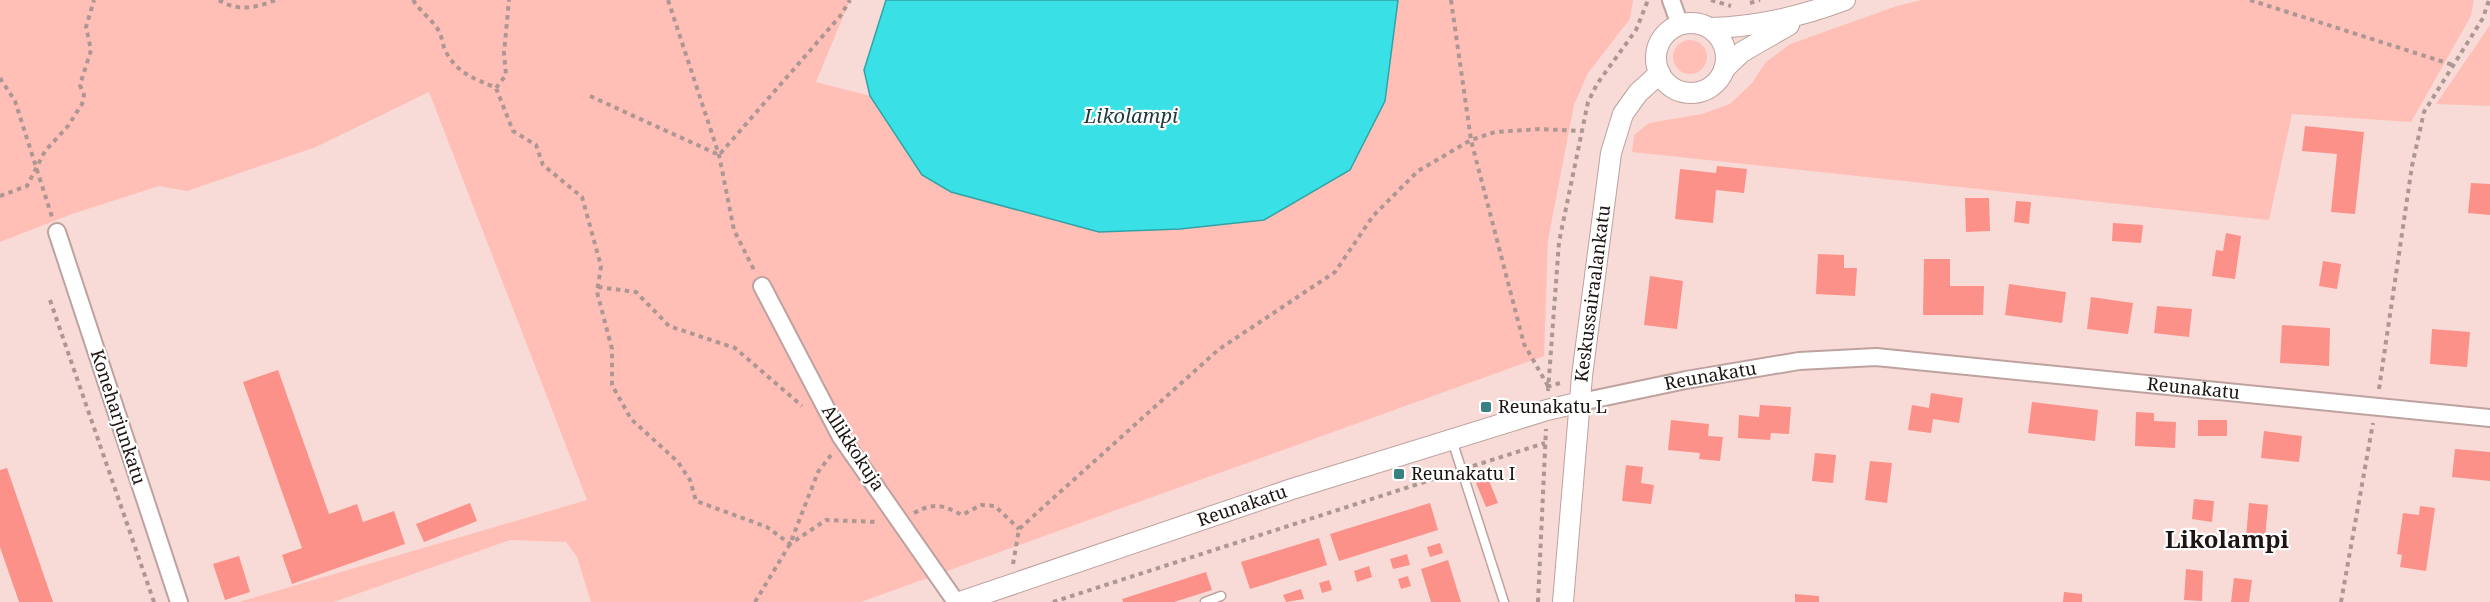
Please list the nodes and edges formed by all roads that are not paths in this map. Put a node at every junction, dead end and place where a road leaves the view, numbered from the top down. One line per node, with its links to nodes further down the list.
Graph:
1 (1671, 0): 4 (street)
2 (1845, 0): 3 (street)
3 (1816, 11): 5 (street); 6 (street)
4 (1680, 25): 5 (street); 7 (street)
5 (1710, 28): 6 (street)
6 (1724, 69): 7 (street)
7 (1660, 73): 10 (street, Keskussairaalankatu)
8 (57, 232): 15 (street, Koneharjunkatu)
9 (762, 286): 14 (street, Allikkokuja)
10 (1581, 402): 11 (street, Reunakatu); 12 (street, Reunakatu); 18 (street, Keskussairaalankatu)
11 (2490, 418)
12 (1452, 440): 14 (street, Reunakatu); 17 (lane)
13 (1221, 596): 16 (lane)
14 (969, 600)
15 (179, 602)
16 (1204, 602)
17 (1504, 602)
18 (1563, 602)

